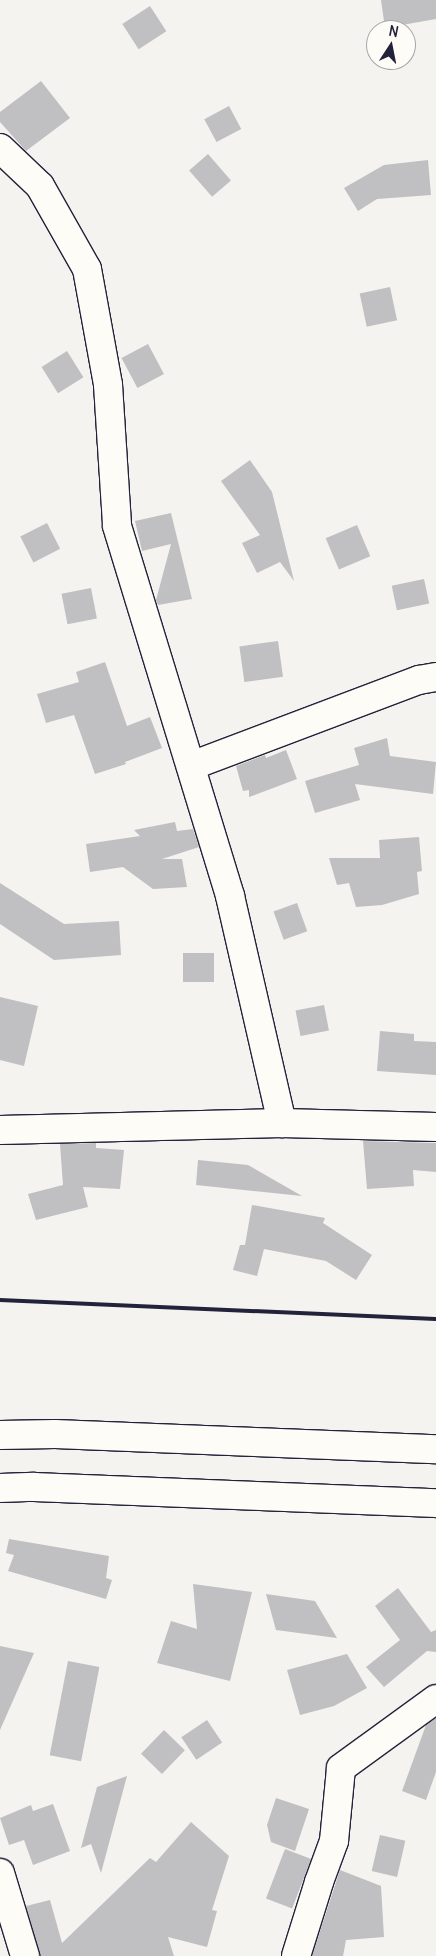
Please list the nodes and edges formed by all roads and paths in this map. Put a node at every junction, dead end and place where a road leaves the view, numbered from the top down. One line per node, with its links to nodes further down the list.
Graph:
1 (0, 148): 3 (main road)
2 (436, 677): 3 (main road)
3 (191, 766): 4 (main road)
4 (282, 1123): 5 (main road); 6 (main road)
5 (436, 1127)
6 (0, 1130)
7 (0, 1435): 8 (main road)
8 (436, 1449)
9 (0, 1488): 10 (main road)
10 (436, 1504)
11 (436, 1699): 14 (main road)
12 (0, 1873): 13 (main road)
13 (25, 1956)
14 (296, 1956)

